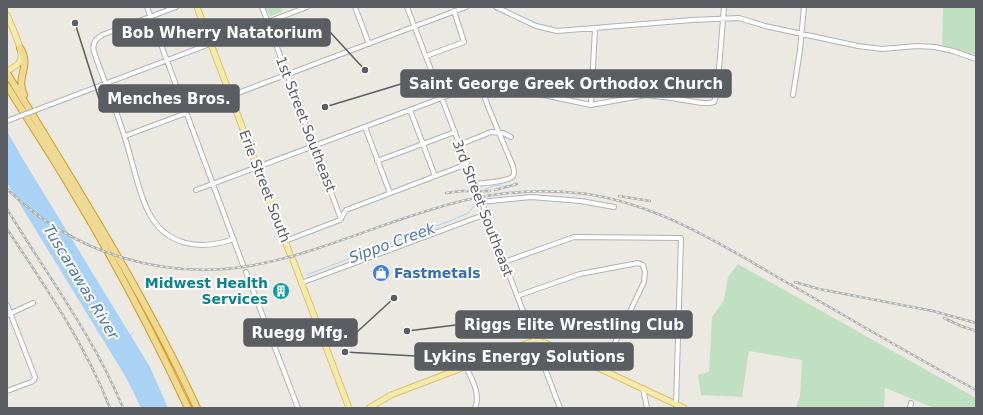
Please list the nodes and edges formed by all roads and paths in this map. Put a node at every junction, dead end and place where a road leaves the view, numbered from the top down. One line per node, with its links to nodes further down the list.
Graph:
1 (147, 7): 14 (street)
2 (176, 7): 14 (street)
3 (197, 7): 20 (main road, Erie Street South)
4 (262, 7): 16 (street, 1st Street Southeast)
5 (307, 7): 16 (street)
6 (355, 7): 21 (street)
7 (407, 7): 17 (street, 3rd Street Southeast)
8 (466, 7): 12 (street)
9 (496, 7): 18 (street)
10 (724, 7): 15 (street)
11 (804, 7): 19 (street)
12 (454, 11): 17 (street); 23 (street)
13 (7, 15): 22 (main road)
14 (151, 16): 25 (street); 28 (street)
15 (723, 18): 18 (street); 19 (street); 34 (street)
16 (268, 22): 20 (street); 27 (street, 1st Street Southeast)
17 (414, 26): 21 (street); 23 (street, 3rd Street Southeast)
18 (595, 28): 34 (street)
19 (801, 34): 24 (street); 31 (street)
20 (211, 44): 25 (street); 32 (main road, Erie Street South)
21 (369, 44): 27 (street)
22 (20, 48): 26 (main road); 38 (highway)
23 (426, 56): 33 (street, 3rd Street Southeast)
24 (976, 59)
25 (167, 60): 28 (street); 36 (street)
26 (7, 72): 38 (highway)
27 (287, 74): 32 (street); 46 (street, 1st Street Southeast)
28 (105, 84): 37 (street, bridge); 42 (street)
29 (480, 84): 33 (street); 34 (street); 41 (street)
30 (7, 86): 78 (highway)
31 (793, 95)
32 (230, 96): 49 (main road, Erie Street South)
33 (442, 98): 35 (street); 40 (street, 3rd Street Southeast)
34 (591, 105)
35 (410, 110): 39 (street); 44 (street)
36 (186, 113): 42 (street); 51 (street)
37 (7, 121)
38 (37, 122): 79 (highway)
39 (365, 127): 46 (street); 47 (street)
40 (454, 132): 44 (street); 45 (street, 3rd Street Southeast)
41 (498, 132): 43 (street); 45 (street); 52 (street)
42 (125, 136): 59 (street)
43 (512, 137)
44 (423, 144): 47 (street); 50 (street)
45 (459, 145): 48 (street, 3rd Street Southeast)
46 (314, 146): 49 (street); 58 (street, 1st Street Southeast)
47 (377, 161): 54 (street)
48 (466, 164): 50 (street); 52 (street, 3rd Street Southeast)
49 (258, 168): 51 (street); 60 (main road, Erie Street South)
50 (435, 176): 54 (street)
51 (213, 184): 53 (street); 59 (street)
52 (474, 184): 55 (street, 3rd Street Southeast)
53 (196, 190)
54 (390, 193): 58 (street)
55 (481, 202): 56 (street); 57 (street, 3rd Street Southeast)
56 (614, 207)
57 (486, 214): 63 (street, 3rd Street Southeast); 66 (street)
58 (341, 219): 60 (street)
59 (234, 239): 64 (street)
60 (285, 241): 61 (main road, Erie Street South)
61 (290, 254)
62 (293, 260): 66 (main road, Erie Street South)
63 (504, 262): 67 (street, 3rd Street Southeast); 76 (street)
64 (243, 265)
65 (246, 272): 80 (street)
66 (301, 283): 81 (main road, Erie Street South)
67 (517, 296): 71 (street, 3rd Street Southeast); 73 (street)
68 (33, 303): 70 (street)
69 (7, 305): 70 (street)
70 (9, 314): 75 (street)
71 (534, 341): 72 (main road); 73 (main road); 83 (street, 3rd Street Southeast)
72 (466, 367): 77 (street); 82 (main road)
73 (602, 370): 74 (main road)
74 (643, 388): 76 (main road); 84 (street)
75 (7, 391)
76 (676, 404): 85 (main road)
77 (475, 407)
78 (188, 408)
79 (197, 408)
80 (298, 408)
81 (349, 408)
82 (369, 408)
83 (560, 408)
84 (647, 408)
85 (684, 408)

